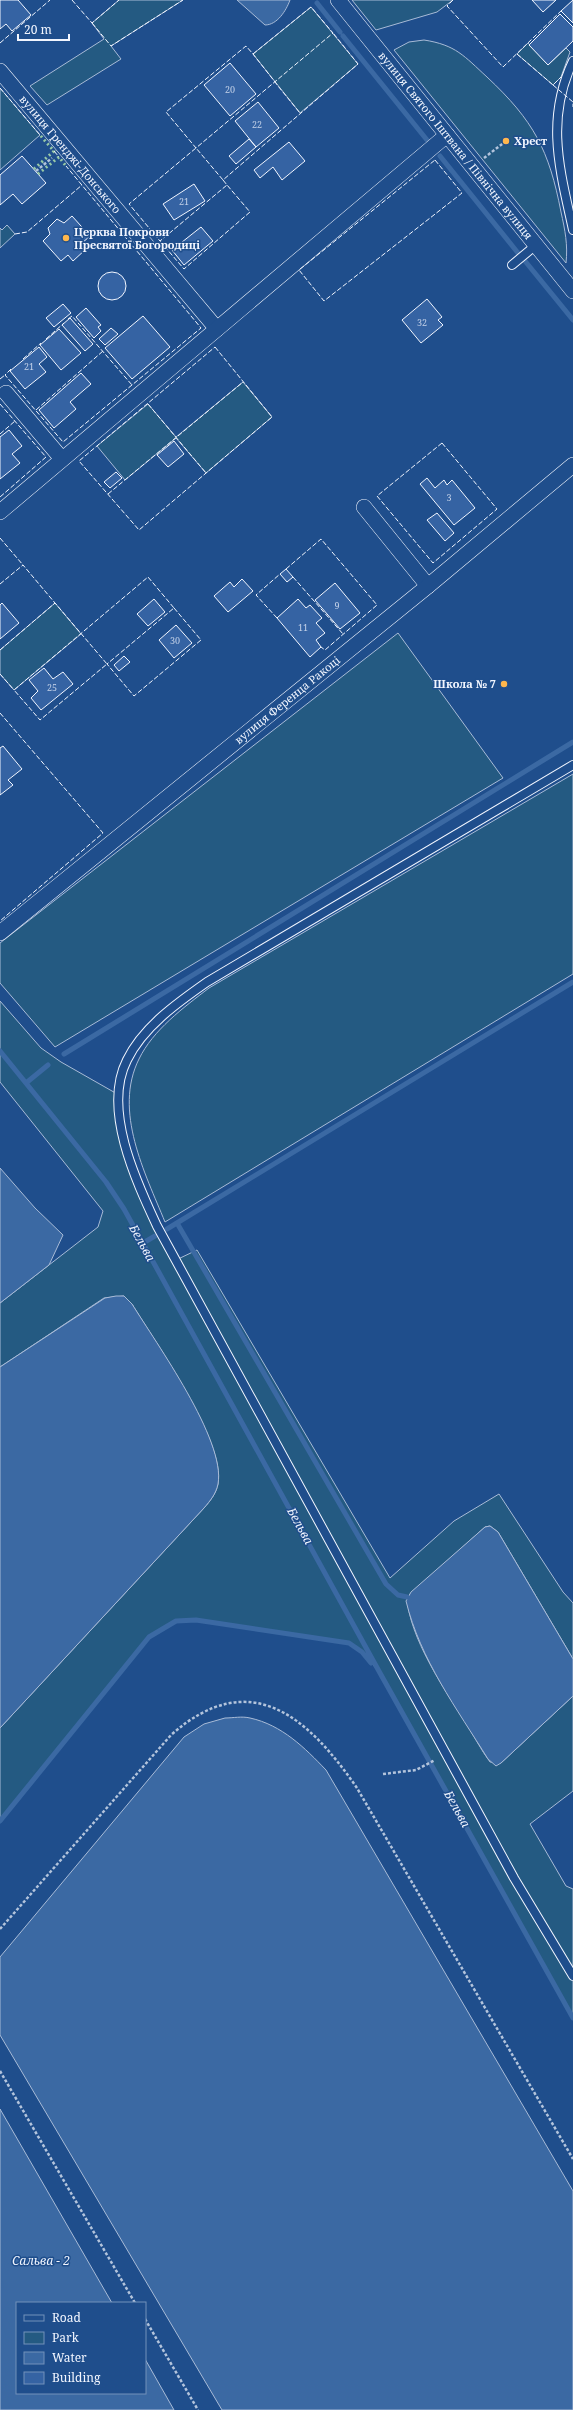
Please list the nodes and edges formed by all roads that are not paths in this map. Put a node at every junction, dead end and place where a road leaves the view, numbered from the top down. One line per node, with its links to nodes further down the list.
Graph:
1 (338, 0): 4 (street, вулиця Святого Іштвана / Північна вулиця)
2 (573, 61): 5 (lane)
3 (0, 71): 9 (street, вулиця Гренджі-Донського)
4 (447, 135): 6 (street, вулиця Святого Іштвана / Північна вулиця); 9 (street)
5 (573, 230)
6 (536, 245): 7 (lane); 8 (street, вулиця Святого Іштвана / Північна вулиця)
7 (512, 265)
8 (573, 291)
9 (217, 329): 11 (street)
10 (6, 393): 11 (street)
11 (62, 459): 14 (street)
12 (573, 465): 15 (street, вулиця Ференца Ракоці)
13 (364, 507): 15 (street)
14 (0, 512)
15 (428, 586): 17 (street, вулиця Ференца Ракоці)
16 (573, 765): 18 (lane)
17 (0, 933)
18 (573, 1976)

